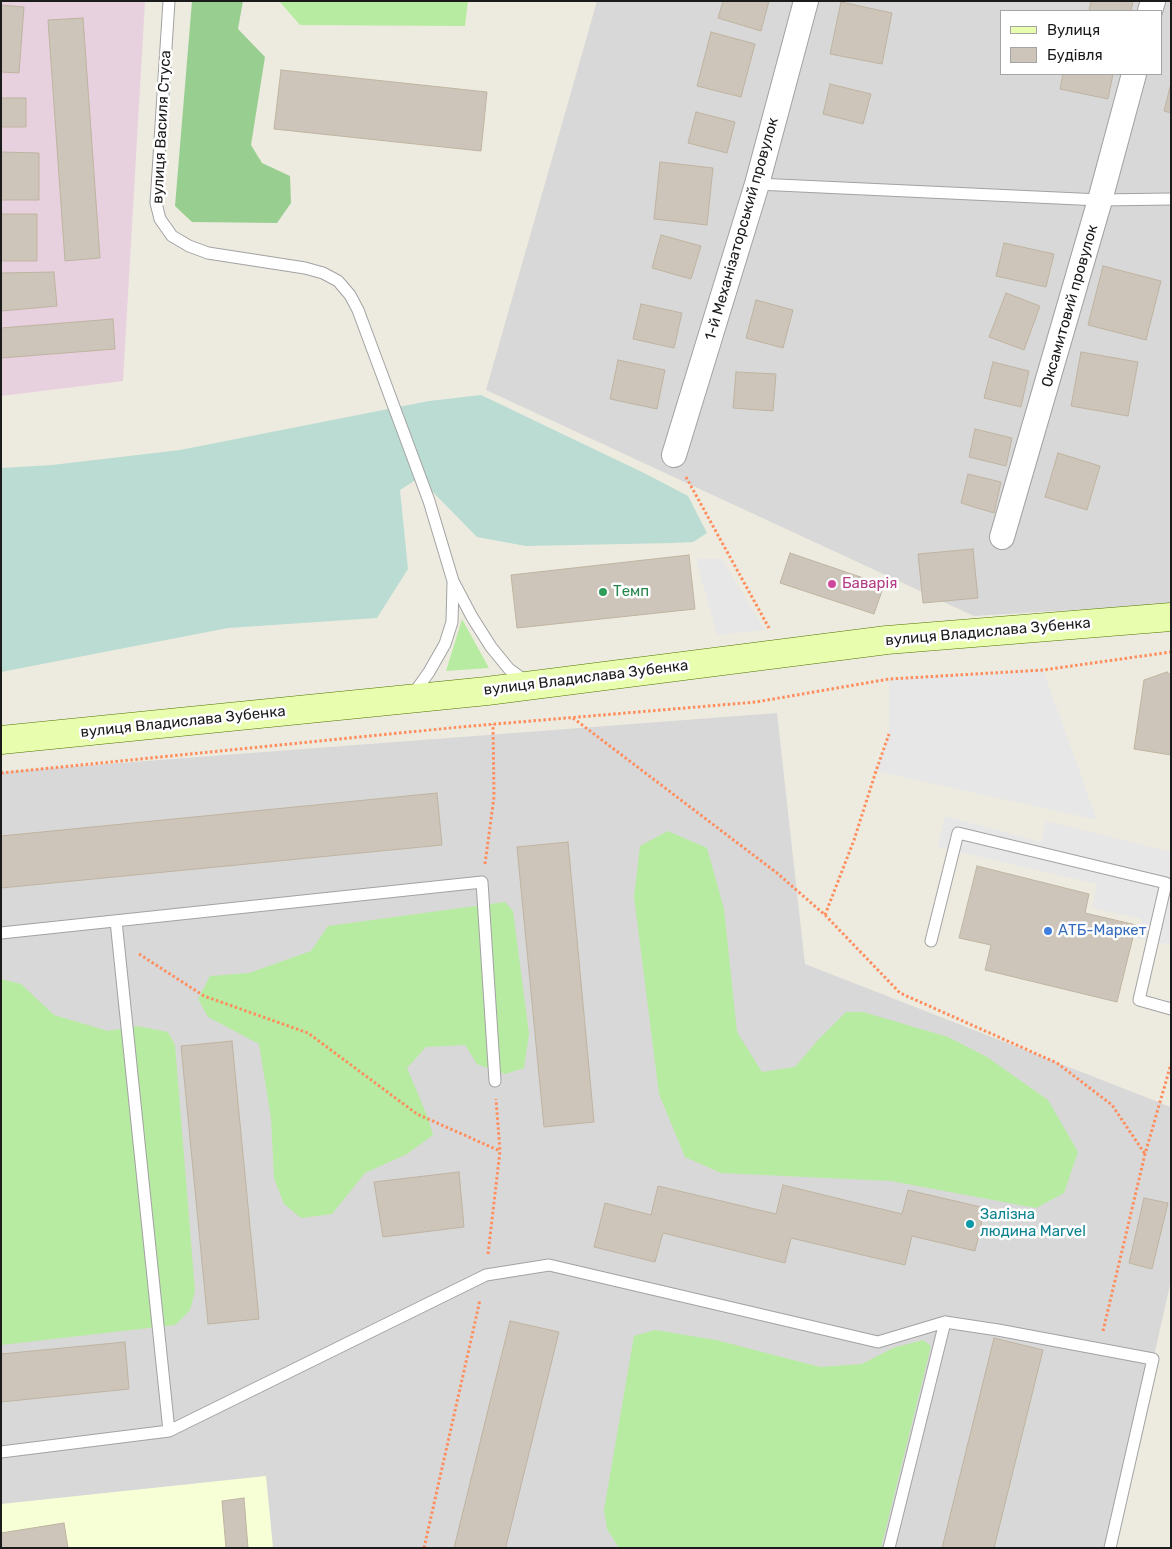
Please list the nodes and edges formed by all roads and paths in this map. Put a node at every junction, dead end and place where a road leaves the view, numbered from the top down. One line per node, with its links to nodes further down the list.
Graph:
1 (169, 1): 9 (lane, вулиця Василя Стуса)
2 (806, 1): 4 (street, 1-й Механізаторський провулок)
3 (1134, 75): 6 (street, Оксамитовий провулок)
4 (757, 184): 6 (lane); 7 (street, 1-й Механізаторський провулок)
5 (1171, 199): 6 (lane)
6 (1100, 200): 8 (street, Оксамитовий провулок)
7 (674, 455): 12 (path)
8 (1002, 537)
9 (453, 581): 13 (lane); 15 (lane)
10 (1165, 621): 12 (street, вулиця Владислава Зубенка)
11 (1171, 652): 16 (path)
12 (783, 654): 13 (street, вулиця Владислава Зубенка)
13 (531, 686): 14 (street, вулиця Владислава Зубенка)
14 (487, 692): 15 (street, вулиця Владислава Зубенка); 17 (path)
15 (410, 700): 19 (street, вулиця Владислава Зубенка)
16 (572, 718): 17 (path); 22 (path)
17 (493, 725): 20 (path); 21 (path)
18 (889, 734): 22 (path)
19 (1, 740)
20 (1, 772)
21 (482, 882): 23 (lane); 29 (lane)
22 (825, 915): 31 (path)
23 (116, 921): 24 (lane); 26 (lane)
24 (1, 933)
25 (931, 941): 27 (lane)
26 (118, 942): 30 (path); 35 (lane)
27 (1171, 1009)
28 (1171, 1064): 31 (path)
29 (495, 1082): 30 (path)
30 (500, 1151): 32 (path)
31 (1145, 1154): 34 (path)
32 (486, 1275): 33 (lane); 35 (lane); 37 (path)
33 (945, 1322): 34 (lane); 38 (lane)
34 (1099, 1348): 39 (lane)
35 (169, 1431): 36 (lane)
36 (1, 1452)
37 (424, 1548)
38 (889, 1548)
39 (1110, 1548)

